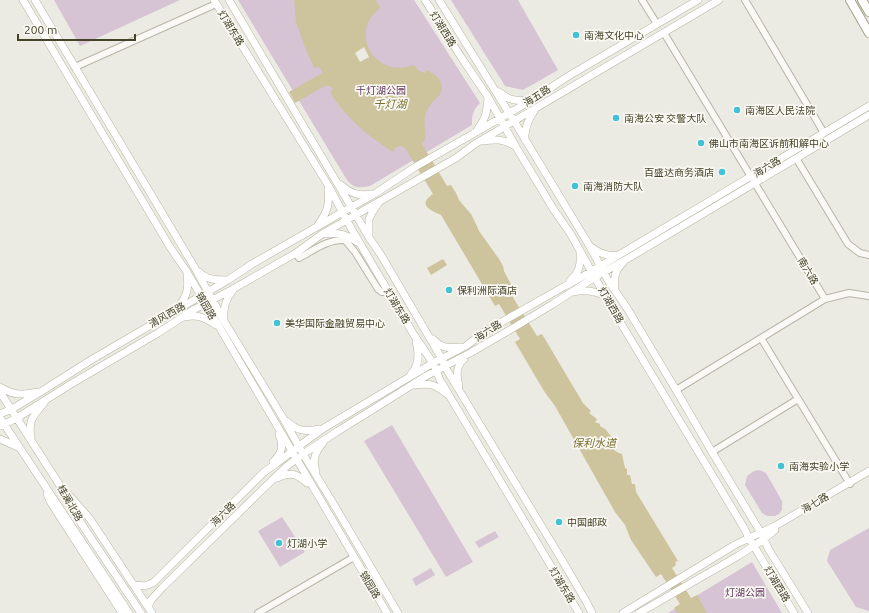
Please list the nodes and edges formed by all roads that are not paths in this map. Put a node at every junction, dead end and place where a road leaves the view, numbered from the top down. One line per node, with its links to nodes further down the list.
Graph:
1 (23, 0): 54 (main road, 锦园路)
2 (35, 0): 17 (main road, 锦园路)
3 (229, 0): 35 (main road, 灯湖东路)
4 (425, 0): 19 (main road, 灯湖西路)
5 (439, 0): 18 (main road, 灯湖西路)
6 (642, 0): 14 (street)
7 (698, 0): 14 (main road, 海五路)
8 (719, 0): 15 (main road, 清风西路)
9 (745, 0): 28 (street)
10 (850, 0): 16 (highway)
11 (862, 0): 13 (highway)
12 (215, 2): 17 (street); 36 (main road, 灯湖东路)
13 (869, 12)
14 (657, 24): 20 (main road, 海五路)
15 (664, 33): 22 (main road, 清风西路); 34 (street, 南六路)
16 (869, 33)
17 (75, 67): 52 (main road, 锦园路)
18 (496, 90): 20 (main road); 23 (main road, 灯湖西路)
19 (488, 97): 25 (main road, 灯湖西路); 29 (main road)
20 (532, 100): 23 (main road, 海五路)
21 (869, 106): 28 (main road, 海六路)
22 (536, 108): 26 (main road, 清风西路); 30 (main road)
23 (509, 113): 25 (main road, 海五路); 26 (main road, 灯湖西路)
24 (869, 115): 33 (main road, 海六路)
25 (500, 118): 27 (main road, 灯湖西路); 29 (main road, 海五路)
26 (514, 121): 27 (main road, 清风西路); 30 (main road, 灯湖西路)
27 (505, 126): 31 (main road, 清风西路); 32 (main road, 灯湖西路)
28 (824, 133): 34 (main road, 海六路)
29 (474, 134): 37 (main road, 海五路)
30 (526, 140): 47 (main road, 灯湖西路)
31 (479, 142): 32 (main road); 38 (main road, 清风西路)
32 (516, 146): 48 (main road, 灯湖西路)
33 (796, 158): 34 (main road, 海六路); 50 (street)
34 (753, 180): 51 (main road, 海六路); 66 (street, 南六路)
35 (336, 181): 37 (main road); 39 (main road, 灯湖东路)
36 (328, 186): 40 (main road, 灯湖东路); 43 (main road)
37 (376, 193): 39 (main road, 清风西路)
38 (381, 201): 41 (main road, 清风西路); 45 (main road)
39 (351, 207): 40 (main road, 清风西路); 41 (main road, 灯湖东路)
40 (342, 212): 42 (main road, 灯湖东路); 43 (main road, 清风西路)
41 (356, 216): 42 (main road, 清风西路); 45 (main road, 灯湖东路)
42 (346, 220): 44 (main road, 清风西路); 46 (main road, 灯湖东路)
43 (318, 226): 56 (main road, 清风西路)
44 (322, 234): 46 (main road); 49 (main road, 清风西路)
45 (370, 239): 73 (main road, 灯湖东路)
46 (361, 244): 61 (main road, 灯湖东路)
47 (589, 245): 51 (main road); 53 (main road, 灯湖西路)
48 (580, 251): 55 (main road, 灯湖西路); 57 (main road)
49 (296, 253): 58 (main road, 清风西路); 61 (street)
50 (869, 255)
51 (625, 256): 53 (main road, 海六路); 59 (main road)
52 (195, 268): 56 (main road); 60 (main road, 锦园路)
53 (602, 269): 55 (main road, 海六路); 59 (main road, 灯湖西路)
54 (186, 272): 63 (main road, 锦园路); 69 (main road)
55 (594, 274): 57 (main road, 海六路); 62 (main road, 海六路); 64 (main road, 灯湖西路)
56 (228, 280): 60 (main road, 清风西路)
57 (565, 286): 78 (main road, 海六路)
58 (233, 290): 67 (main road, 清风西路); 71 (main road)
59 (616, 290): 88 (main road, 灯湖西路)
60 (207, 292): 63 (main road, 清风西路); 67 (main road, 锦园路)
61 (388, 292): 74 (main road, 灯湖东路)
62 (569, 293): 64 (main road); 79 (main road, 海六路)
63 (200, 296): 68 (main road, 锦园路); 69 (main road, 清风西路)
64 (606, 296): 119 (main road, 灯湖西路)
65 (869, 296): 66 (street)
66 (825, 298): 75 (street)
67 (212, 300): 68 (main road, 清风西路); 71 (main road, 锦园路)
68 (204, 304): 70 (main road, 清风西路); 72 (main road, 锦园路)
69 (174, 311): 90 (main road, 清风西路)
70 (180, 318): 72 (main road); 92 (main road, 清风西路)
71 (224, 321): 97 (main road, 锦园路)
72 (218, 326): 98 (main road, 锦园路)
73 (424, 329): 76 (main road, 灯湖东路); 78 (main road)
74 (414, 335): 77 (main road, 灯湖东路); 84 (main road)
75 (761, 338): 88 (street); 93 (street)
76 (432, 342): 77 (main road); 80 (main road, 灯湖东路)
77 (422, 346): 81 (main road, 灯湖东路)
78 (466, 346): 80 (main road, 海六路)
79 (470, 353): 82 (main road, 海六路); 87 (main road)
80 (442, 359): 81 (main road, 海六路); 82 (main road, 灯湖东路)
81 (433, 363): 83 (main road, 灯湖东路); 84 (main road, 海六路)
82 (445, 367): 83 (main road, 海六路); 87 (main road, 灯湖东路)
83 (436, 371): 86 (main road, 海六路); 91 (main road, 灯湖东路)
84 (405, 379): 100 (main road, 海六路)
85 (0, 386): 90 (main road)
86 (410, 386): 91 (main road); 101 (main road, 海六路)
87 (459, 390): 123 (main road, 灯湖东路)
88 (676, 390): 107 (main road, 灯湖西路)
89 (0, 392): 94 (main road, 桂澜北路)
90 (42, 392): 94 (main road, 清风西路)
91 (450, 396): 126 (main road, 灯湖东路)
92 (48, 398): 96 (main road, 清风西路); 103 (main road)
93 (798, 399): 107 (street); 115 (street)
94 (12, 410): 95 (main road, 清风西路); 96 (main road, 桂澜北路)
95 (0, 414)
96 (17, 418): 99 (main road, 清风西路); 103 (main road, 桂澜北路)
97 (283, 418): 100 (main road); 104 (main road, 锦园路)
98 (275, 422): 106 (main road, 锦园路); 110 (main road)
99 (1, 423): 105 (main road, 桂澜北路)
100 (324, 428): 104 (main road, 海六路)
101 (328, 437): 108 (main road, 海六路); 112 (main road)
102 (0, 439): 105 (main road)
103 (31, 440): 114 (main road, 桂澜北路)
104 (299, 446): 106 (main road, 海六路); 108 (main road, 锦园路)
105 (19, 447): 116 (main road, 桂澜北路)
106 (292, 451): 109 (main road, 锦园路); 110 (main road, 海六路)
107 (712, 452): 118 (main road, 灯湖西路)
108 (303, 454): 109 (main road, 海六路); 112 (main road, 锦园路)
109 (296, 459): 113 (main road, 海六路); 117 (main road, 锦园路)
110 (264, 472): 122 (main road, 海六路)
111 (869, 472): 115 (main road, 海七路)
112 (320, 481): 131 (main road, 锦园路)
113 (270, 482): 117 (main road); 124 (main road, 海六路)
114 (59, 484): 122 (main road); 128 (main road, 桂澜北路)
115 (850, 484): 118 (main road, 海七路)
116 (44, 485): 125 (main road); 127 (main road, 桂澜北路)
117 (312, 486): 121 (main road, 锦园路)
118 (762, 536): 119 (main road); 120 (main road); 137 (main road, 灯湖西路)
119 (748, 538): 120 (main road, 灯湖西路); 134 (main road)
120 (754, 546): 135 (main road); 136 (main road, 灯湖西路)
121 (354, 557): 129 (street); 130 (main road, 锦园路)
122 (134, 585): 124 (main road)
123 (586, 601): 132 (main road, 灯湖东路); 133 (main road)
124 (150, 610)
125 (120, 611)
126 (578, 612)
127 (130, 613)
128 (141, 613)
129 (258, 613)
130 (387, 613)
131 (398, 613)
132 (592, 613)
133 (599, 613)
134 (623, 613)
135 (639, 613)
136 (794, 613)
137 (808, 613)

